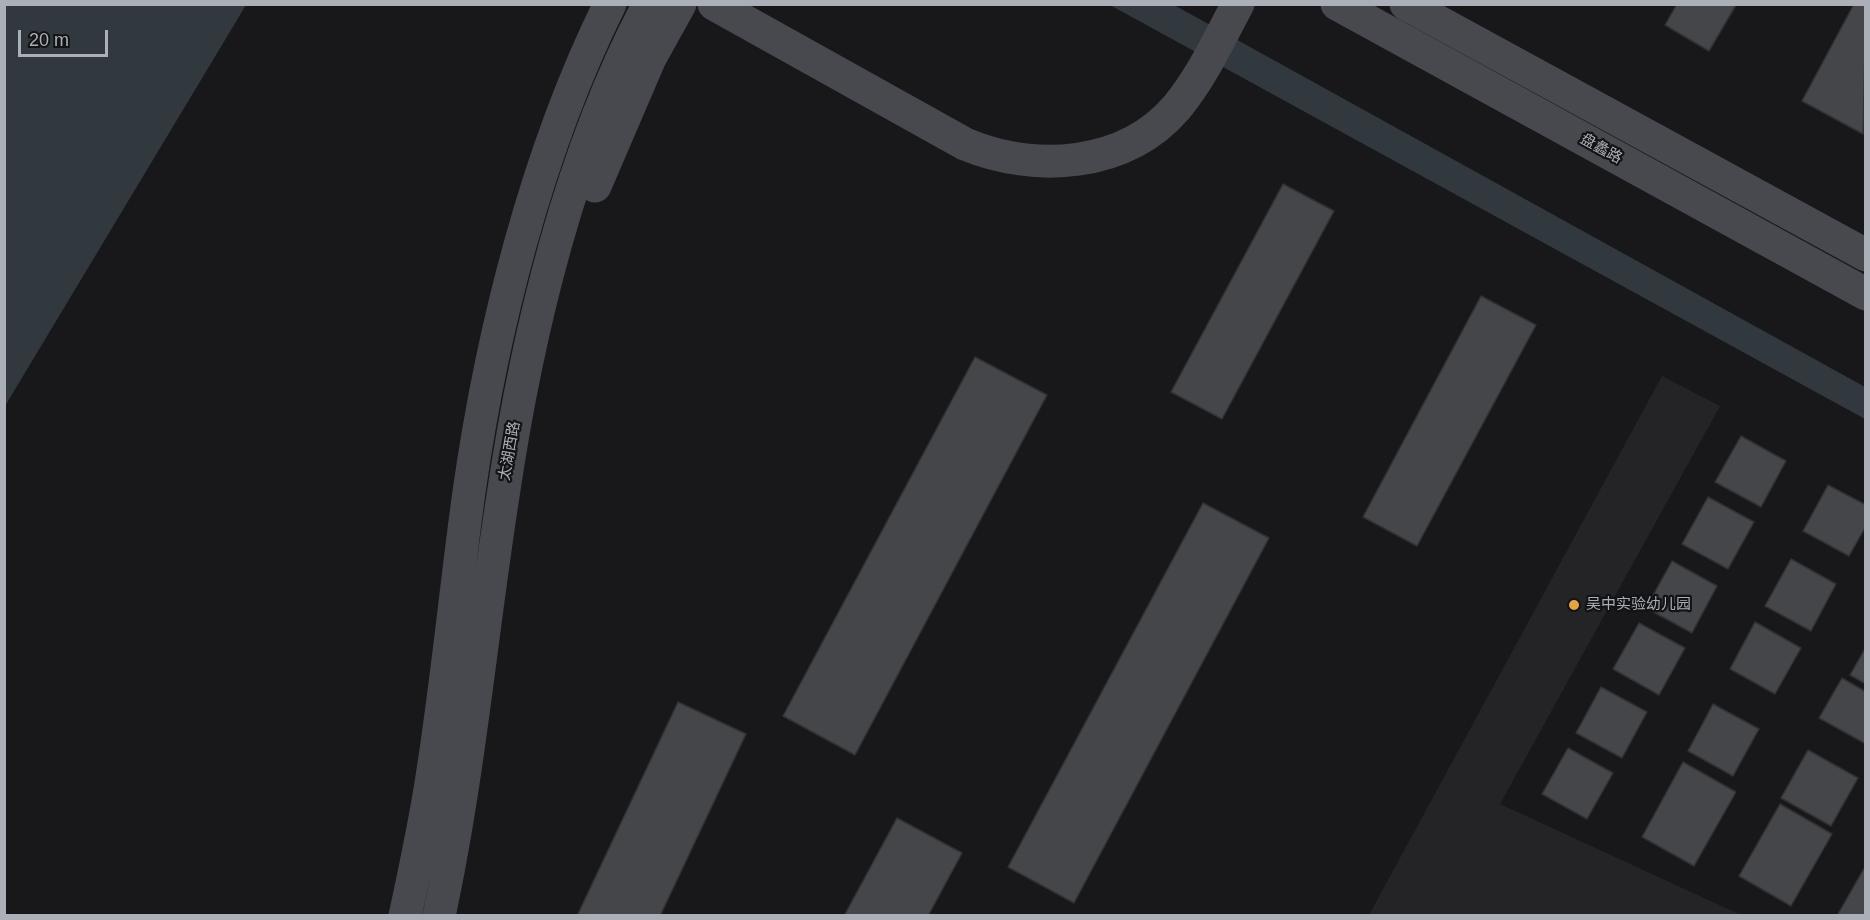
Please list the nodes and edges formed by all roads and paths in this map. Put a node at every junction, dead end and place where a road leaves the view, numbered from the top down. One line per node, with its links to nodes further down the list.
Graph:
1 (610, 4): 11 (main road)
2 (649, 4): 8 (main road, 太湖西路)
3 (680, 4): 8 (main road)
4 (714, 4): 7 (main road)
5 (1337, 4): 10 (main road, 盘蠡路)
6 (1406, 4): 9 (main road)
7 (1232, 15)
8 (563, 224): 12 (main road, 太湖西路)
9 (1866, 255)
10 (1866, 294)
11 (405, 915)
12 (439, 915)

